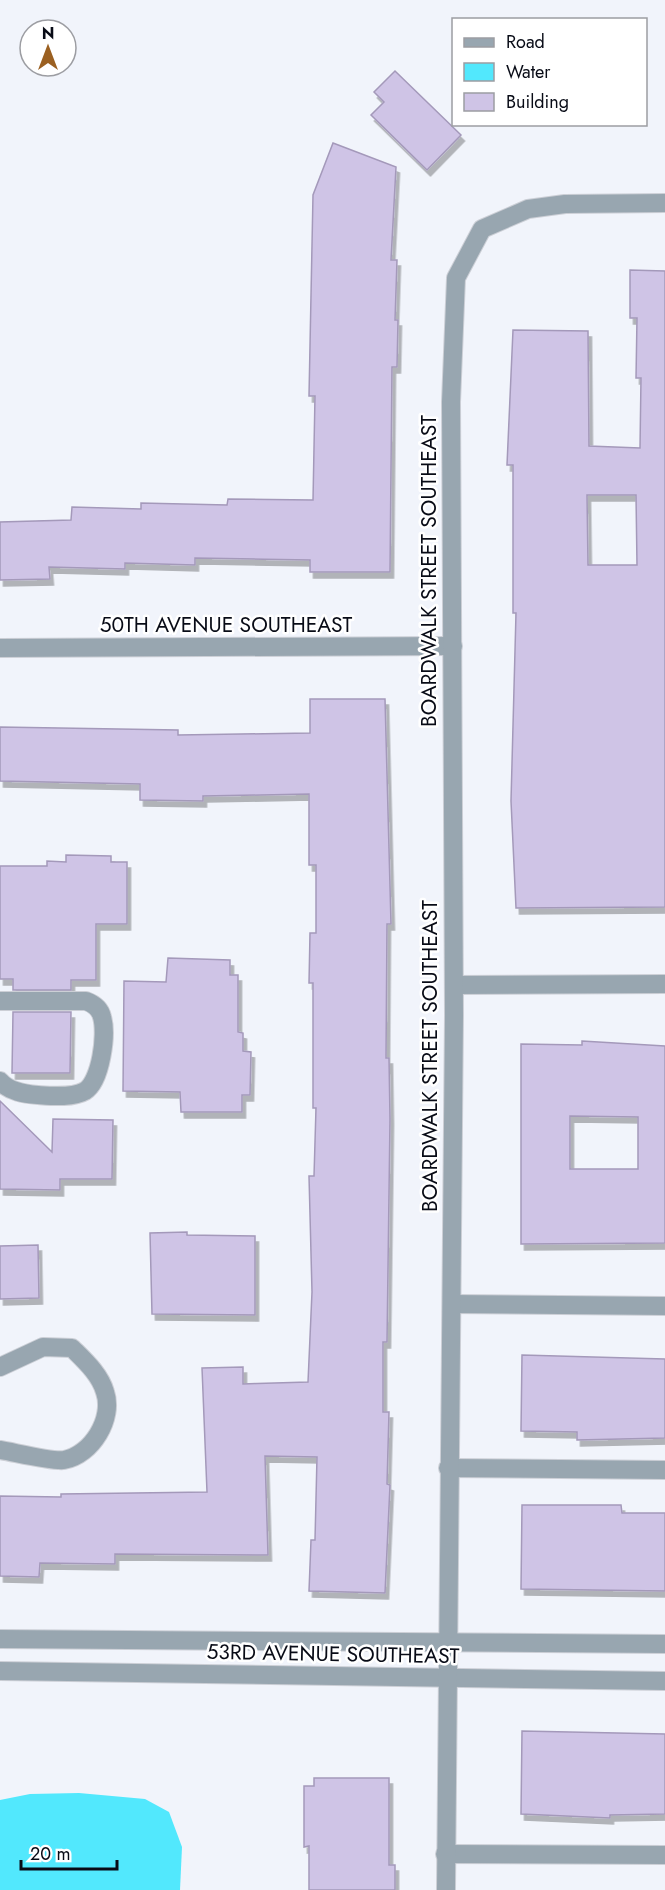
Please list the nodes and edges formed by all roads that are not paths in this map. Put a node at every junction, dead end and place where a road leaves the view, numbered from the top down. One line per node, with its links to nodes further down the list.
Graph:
1 (665, 203): 2 (street, BOARDWALK STREET SOUTHEAST)
2 (453, 646): 3 (street, 50TH AVENUE SOUTHEAST); 5 (street, BOARDWALK STREET SOUTHEAST)
3 (0, 648)
4 (665, 984): 5 (street)
5 (454, 985): 8 (street, BOARDWALK STREET SOUTHEAST)
6 (0, 1001): 7 (street)
7 (0, 1081)
8 (452, 1305): 9 (street); 12 (street, BOARDWALK STREET SOUTHEAST)
9 (665, 1306)
10 (0, 1366): 11 (street)
11 (0, 1450)
12 (448, 1468): 13 (street); 15 (street, BOARDWALK STREET SOUTHEAST)
13 (665, 1470)
14 (0, 1639): 15 (street, 53RD AVENUE SOUTHEAST)
15 (449, 1642): 16 (street, 53RD AVENUE SOUTHEAST); 18 (street, BOARDWALK STREET SOUTHEAST)
16 (665, 1644)
17 (0, 1671): 18 (street, 53RD AVENUE SOUTHEAST)
18 (449, 1678): 19 (street, 53RD AVENUE SOUTHEAST); 20 (street, BOARDWALK STREET SOUTHEAST)
19 (665, 1681)
20 (445, 1854): 21 (street); 22 (street, BOARDWALK STREET SOUTHEAST)
21 (665, 1855)
22 (446, 1890)

